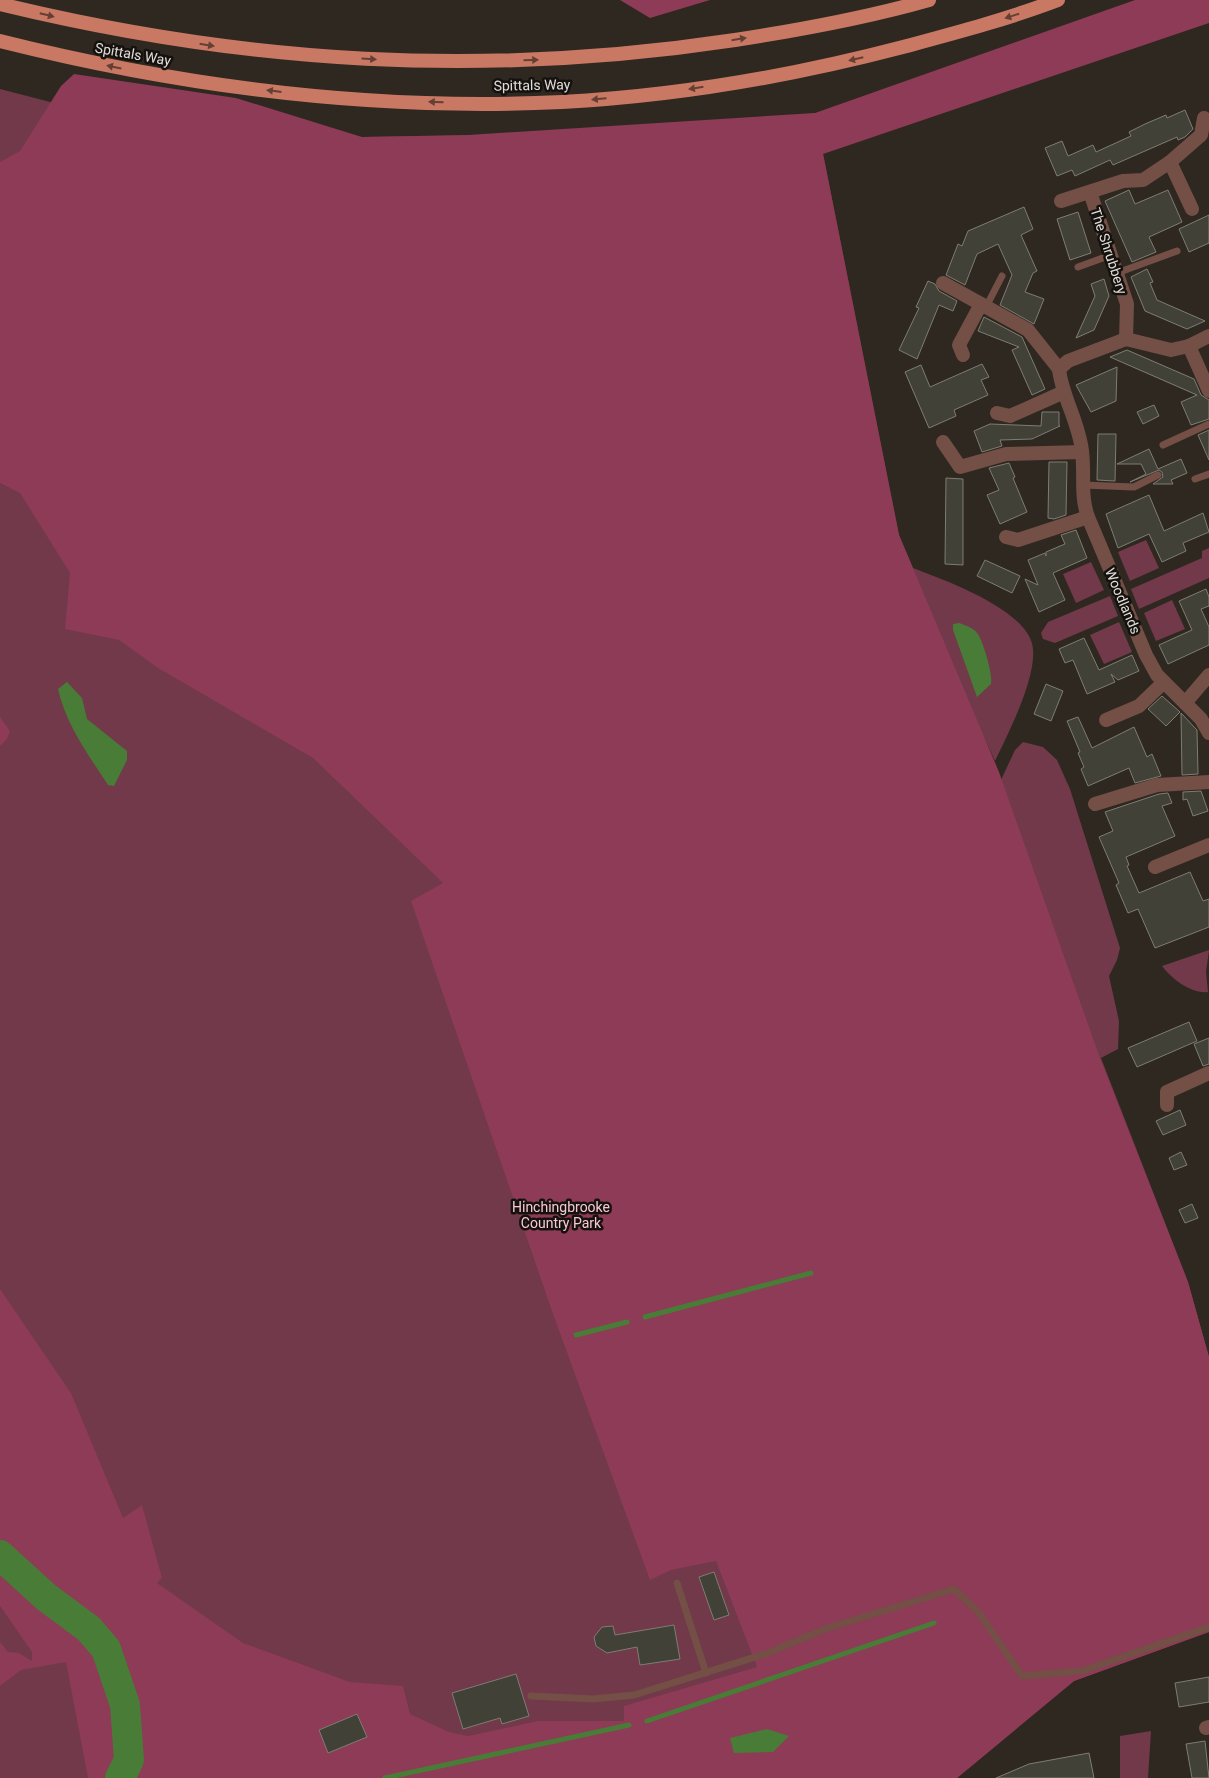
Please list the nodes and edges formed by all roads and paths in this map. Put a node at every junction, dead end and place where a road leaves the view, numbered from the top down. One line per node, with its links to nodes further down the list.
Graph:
1 (929, 0): 3 (highway, Spittals Way, one-way to 1)
2 (1058, 0): 4 (highway, Spittals Way, one-way to 4)
3 (0, 4)
4 (0, 41)
5 (1204, 118): 6 (street, The Shrubbery)
6 (1170, 162): 7 (street, The Shrubbery); 9 (street)
7 (1090, 192): 8 (street, The Shrubbery); 11 (street, The Shrubbery)
8 (1061, 201)
9 (1192, 209)
10 (1177, 251): 13 (lane)
11 (1111, 255): 12 (lane); 13 (street, The Shrubbery)
12 (1078, 267)
13 (1117, 273): 18 (street, The Shrubbery)
14 (1002, 276): 16 (lane)
15 (943, 284): 16 (street)
16 (984, 306): 20 (street); 21 (street)
17 (1209, 336): 19 (street)
18 (1126, 340): 19 (street); 21 (street)
19 (1189, 346): 22 (street)
20 (962, 355)
21 (1059, 368): 23 (street, Woodlands)
22 (1209, 391)
23 (1064, 392): 24 (street); 28 (street, Woodlands)
24 (997, 413)
25 (1209, 424): 27 (lane)
26 (943, 442): 28 (street)
27 (1163, 445)
28 (1082, 452): 32 (street, Woodlands)
29 (1209, 474): 31 (lane)
30 (1158, 475): 32 (lane)
31 (1195, 479)
32 (1082, 485): 33 (street, Woodlands)
33 (1088, 517): 34 (street); 36 (street, Woodlands)
34 (1006, 537)
35 (1209, 675): 37 (street)
36 (1164, 682): 37 (street, Woodlands); 38 (street)
37 (1185, 703): 39 (street, Woodlands)
38 (1106, 720)
39 (1209, 733)
40 (1209, 782): 41 (street)
41 (1094, 804)
42 (1209, 845): 43 (street)
43 (1155, 867)
44 (1209, 1074): 45 (street)
45 (1167, 1105)
46 (677, 1583): 48 (lane)
47 (1209, 1627): 48 (lane)
48 (706, 1673): 49 (lane)
49 (532, 1696)

